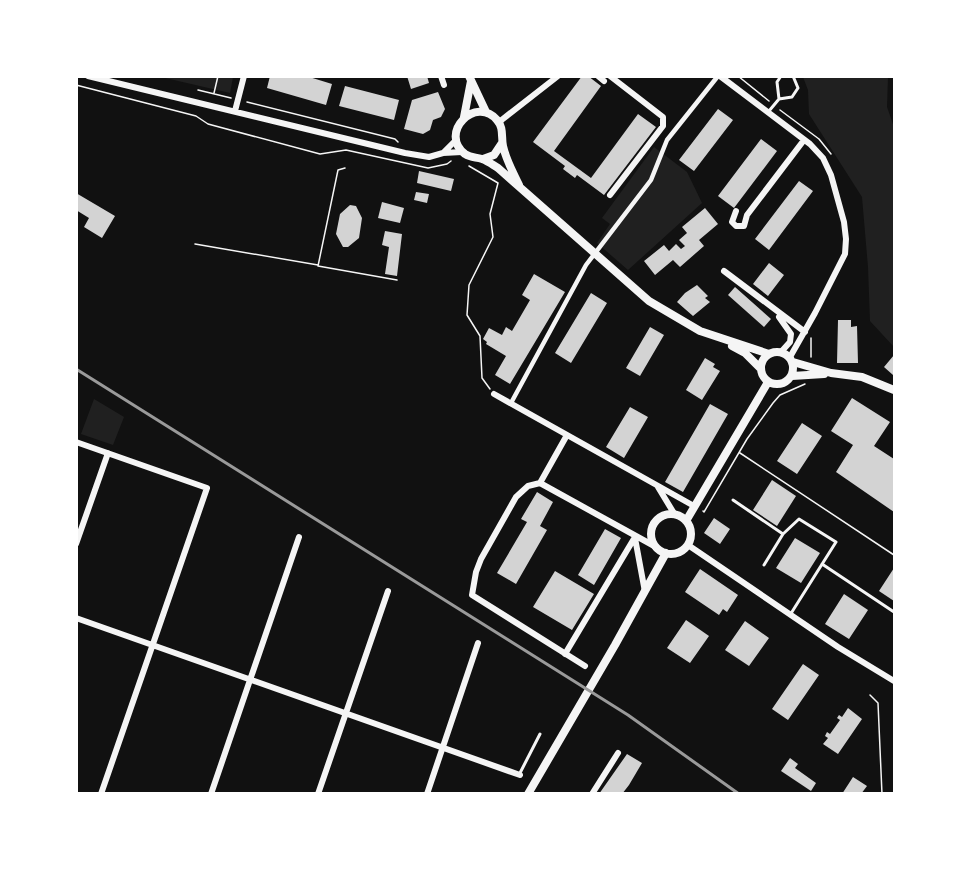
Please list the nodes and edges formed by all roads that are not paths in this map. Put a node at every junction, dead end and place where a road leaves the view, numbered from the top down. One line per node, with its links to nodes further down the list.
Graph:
1 (88, 76): 12 (street)
2 (244, 76): 12 (street)
3 (441, 76): 10 (street)
4 (558, 76): 16 (street)
5 (719, 76): 14 (street); 26 (street)
6 (781, 76): 11 (lane)
7 (793, 76): 11 (lane)
8 (604, 78): 24 (street)
9 (470, 79): 13 (street); 15 (street)
10 (444, 85)
11 (779, 99): 14 (lane)
12 (236, 111): 21 (street)
13 (486, 112): 15 (street); 16 (street)
14 (768, 113): 18 (street)
15 (464, 117): 17 (street)
16 (499, 122): 19 (street)
17 (456, 140): 20 (street); 21 (street)
18 (804, 140): 25 (street); 29 (street)
19 (502, 143): 22 (street); 23 (street)
20 (462, 152): 21 (street); 22 (street)
21 (443, 153)
22 (483, 159): 23 (street)
23 (519, 185): 26 (street)
24 (610, 195)
25 (736, 211)
26 (595, 255): 30 (street); 40 (street)
27 (724, 271): 28 (street)
28 (773, 309): 29 (street); 31 (street)
29 (808, 334): 33 (street)
30 (719, 338): 32 (street); 34 (street)
31 (781, 352): 32 (street); 33 (street)
32 (769, 354): 34 (street)
33 (792, 360): 35 (street); 36 (street)
34 (761, 369): 37 (street)
35 (810, 371): 36 (street); 38 (street)
36 (792, 376): 37 (street)
37 (768, 382): 47 (street)
38 (894, 390)
39 (494, 394): 40 (street)
40 (511, 403): 41 (street)
41 (567, 435): 44 (street); 45 (street)
42 (76, 442): 43 (street)
43 (108, 453): 53 (street); 65 (street)
44 (540, 483): 52 (street); 66 (street)
45 (657, 485): 47 (street); 48 (street)
46 (732, 500): 50 (lane)
47 (694, 506): 49 (street)
48 (675, 515): 49 (street); 55 (street)
49 (686, 521): 54 (street)
50 (783, 534): 57 (lane); 58 (lane)
51 (299, 537): 68 (street)
52 (635, 537): 55 (street); 60 (street); 66 (street)
53 (76, 543)
54 (687, 545): 56 (street); 62 (street)
55 (656, 547): 56 (street)
56 (666, 553): 60 (street)
57 (822, 564): 61 (lane); 62 (lane)
58 (764, 565)
59 (388, 591): 70 (street)
60 (645, 591): 79 (street)
61 (894, 612)
62 (790, 615): 69 (street)
63 (76, 618): 65 (street)
64 (478, 643): 72 (street)
65 (153, 645): 68 (street); 75 (street)
66 (566, 654): 67 (street)
67 (585, 666)
68 (251, 679): 70 (street); 76 (street)
69 (894, 681)
70 (346, 713): 72 (street); 77 (street)
71 (540, 734): 74 (lane)
72 (444, 748): 74 (street); 78 (street)
73 (618, 753): 80 (street)
74 (520, 775)
75 (101, 794)
76 (211, 794)
77 (318, 794)
78 (427, 794)
79 (529, 794)
80 (592, 794)

